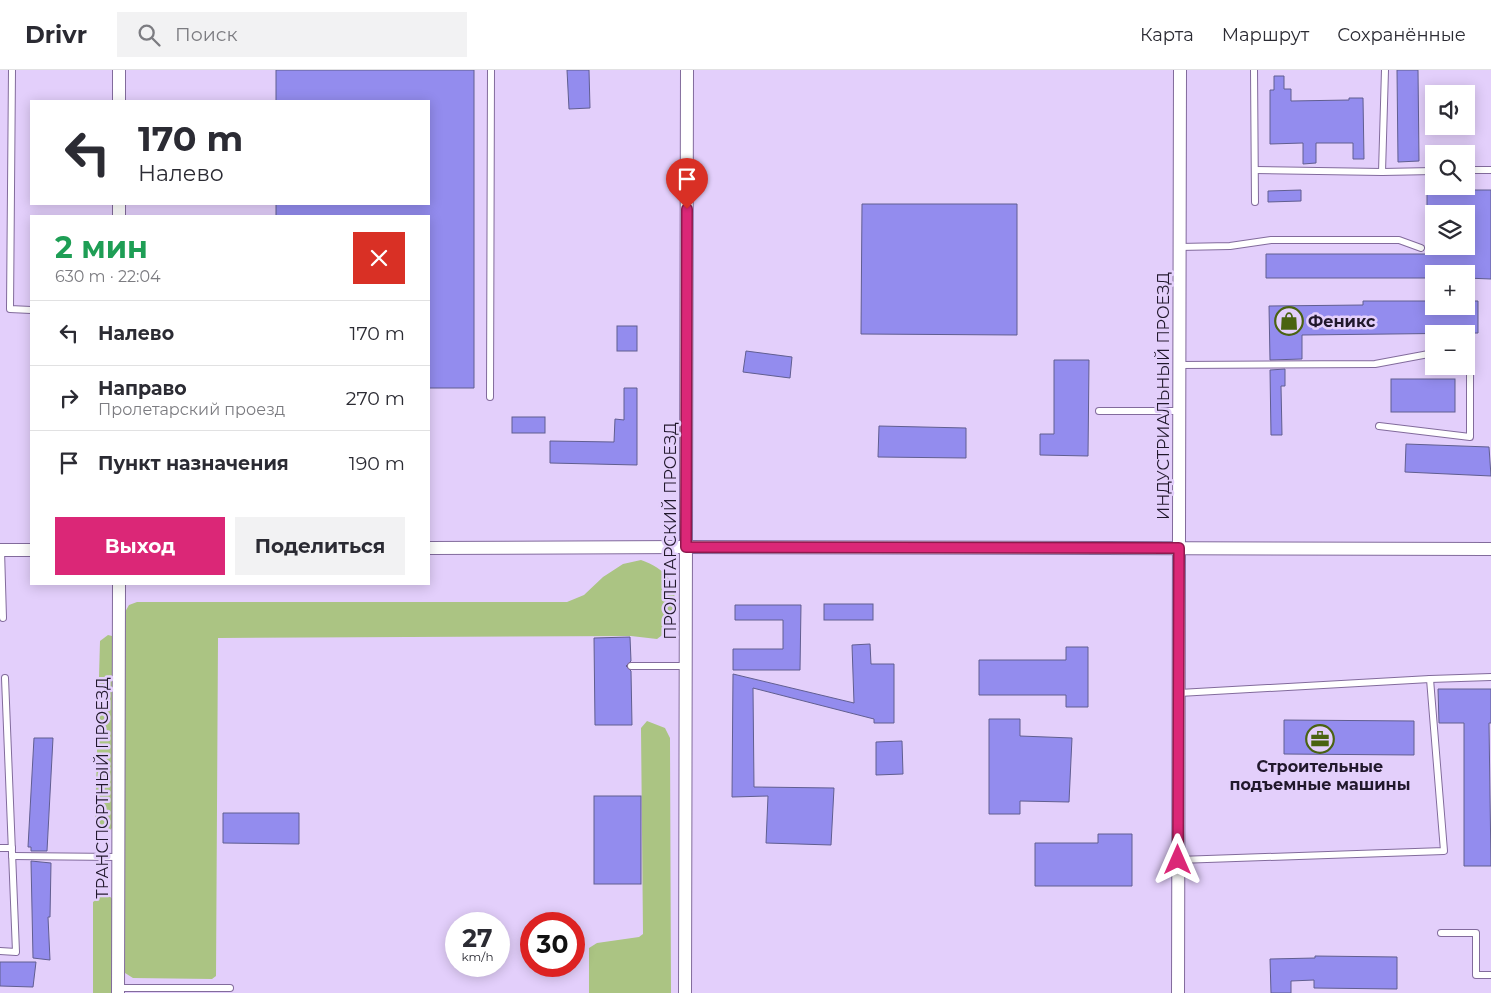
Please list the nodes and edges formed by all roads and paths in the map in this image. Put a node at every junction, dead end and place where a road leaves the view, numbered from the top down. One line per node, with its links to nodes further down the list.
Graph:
1 (12, 70): 17 (lane)
2 (120, 70): 8 (street)
3 (490, 70): 21 (lane)
4 (687, 70): 25 (street, ПРОЛЕТАРСКИЙ ПРОЕЗД)
5 (1180, 70): 15 (street, ИНДУСТРИАЛЬНЫЙ ПРОЕЗД)
6 (1254, 70): 9 (lane)
7 (1385, 70): 13 (lane)
8 (119, 100)
9 (1254, 170): 13 (lane); 14 (lane)
10 (1475, 170): 11 (lane)
11 (1491, 170)
12 (1425, 171): 13 (lane)
13 (1382, 172)
14 (1255, 202)
15 (1180, 247): 16 (lane); 19 (street, ИНДУСТРИАЛЬНЫЙ ПРОЕЗД)
16 (1421, 248)
17 (30, 310)
18 (1425, 355): 19 (lane)
19 (1179, 365): 23 (street, ИНДУСТРИАЛЬНЫЙ ПРОЕЗД)
20 (1470, 375): 24 (lane)
21 (490, 397)
22 (1099, 411): 23 (lane)
23 (1179, 412): 27 (street, ИНДУСТРИАЛЬНЫЙ ПРОЕЗД)
24 (1379, 426)
25 (686, 547): 26 (street); 27 (street); 34 (street, ПРОЛЕТАРСКИЙ ПРОЕЗД)
26 (430, 548)
27 (1179, 548): 28 (street); 38 (street, ИНДУСТРИАЛЬНЫЙ ПРОЕЗД)
28 (1491, 549)
29 (1, 550): 30 (street); 32 (lane)
30 (30, 550)
31 (119, 585): 42 (street, ТРАНСПОРТНЫЙ ПРОЕЗД)
32 (2, 618)
33 (631, 666): 34 (lane)
34 (686, 666): 49 (street, ПРОЛЕТАРСКИЙ ПРОЕЗД)
35 (1491, 677): 37 (lane)
36 (5, 678): 40 (lane)
37 (1430, 679): 38 (lane); 43 (lane)
38 (1178, 693): 43 (street, ИНДУСТРИАЛЬНЫЙ ПРОЕЗД)
39 (0, 848): 40 (lane)
40 (12, 848): 41 (lane)
41 (12, 856): 42 (lane); 45 (lane)
42 (118, 857): 48 (street, ТРАНСПОРТНЫЙ ПРОЕЗД)
43 (1178, 860): 50 (street, ИНДУСТРИАЛЬНЫЙ ПРОЕЗД)
44 (1440, 933): 46 (lane)
45 (0, 951)
46 (1491, 975)
47 (230, 988): 48 (lane)
48 (118, 990)
49 (685, 993)
50 (1178, 993)

